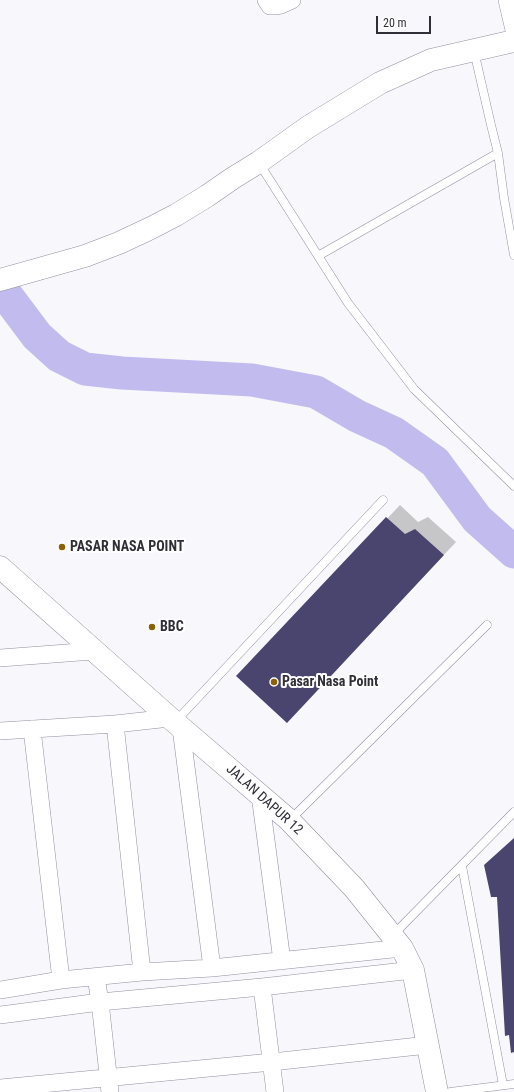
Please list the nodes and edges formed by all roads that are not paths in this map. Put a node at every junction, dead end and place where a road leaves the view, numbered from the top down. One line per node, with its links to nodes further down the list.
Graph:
1 (266, 0): 2 (street)
2 (292, 0)
3 (507, 0): 4 (street)
4 (514, 30)
5 (514, 42): 6 (street)
6 (474, 50): 7 (lane); 8 (street)
7 (498, 153): 9 (lane); 10 (lane)
8 (259, 162): 10 (lane); 11 (street)
9 (514, 255)
10 (318, 256): 12 (lane)
11 (0, 280)
12 (514, 486)
13 (383, 500): 18 (lane)
14 (0, 568): 16 (street, JALAN DAPUR 12)
15 (487, 625): 24 (lane)
16 (93, 651): 17 (street); 18 (street, JALAN DAPUR 12)
17 (0, 658)
18 (176, 723): 19 (street); 22 (street, JALAN DAPUR 12); 28 (street)
19 (115, 724): 20 (street); 30 (street)
20 (32, 729): 21 (street); 32 (street)
21 (0, 731)
22 (260, 795): 24 (street, JALAN DAPUR 12); 27 (street)
23 (514, 812): 25 (lane)
24 (289, 820): 26 (street, JALAN DAPUR 12)
25 (462, 866): 26 (lane); 41 (lane)
26 (398, 942): 27 (street); 29 (street, JALAN DAPUR 12)
27 (282, 961): 28 (street)
28 (212, 968): 30 (street)
29 (413, 970): 33 (street); 37 (street, JALAN DAPUR 12)
30 (142, 972): 31 (street)
31 (96, 977): 32 (street); 35 (street)
32 (62, 980): 34 (street)
33 (262, 987): 35 (street); 38 (street)
34 (0, 990)
35 (100, 1002): 36 (street); 40 (street)
36 (0, 1015)
37 (428, 1045): 38 (street); 44 (street, JALAN DAPUR 12)
38 (272, 1062): 40 (street); 43 (street)
39 (514, 1084): 41 (lane)
40 (109, 1085): 42 (street)
41 (503, 1086): 45 (lane)
42 (0, 1088)
43 (275, 1092)
44 (437, 1092)
45 (450, 1092)

